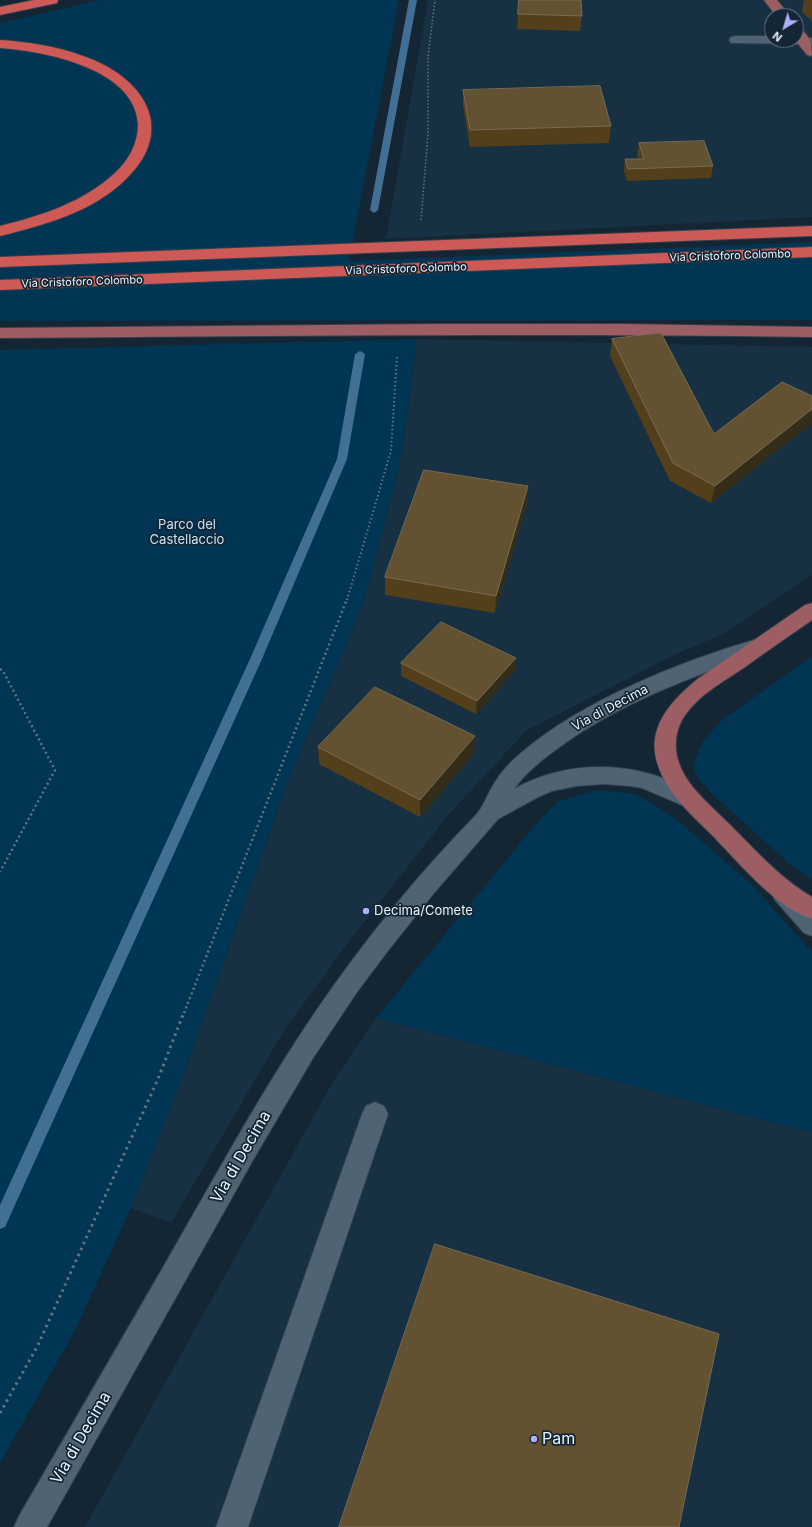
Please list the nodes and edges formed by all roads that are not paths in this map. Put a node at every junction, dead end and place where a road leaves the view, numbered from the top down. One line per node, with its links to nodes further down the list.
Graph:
1 (52, 0): 4 (highway)
2 (770, 0): 3 (main road)
3 (776, 8)
4 (0, 11)
5 (764, 39): 6 (street)
6 (736, 40)
7 (804, 40): 9 (main road)
8 (0, 44): 10 (highway)
9 (812, 52)
10 (0, 231)
11 (812, 231): 13 (highway, Via Cristoforo Colombo)
12 (812, 252): 14 (highway, Via Cristoforo Colombo)
13 (0, 262)
14 (0, 285)
15 (812, 332): 16 (main road)
16 (0, 333)
17 (812, 610): 18 (main road, Via di Decima)
18 (761, 645): 19 (main road, Via di Decima); 20 (street, Via di Decima)
19 (689, 799): 20 (street, Via di Decima); 21 (main road)
20 (491, 813): 25 (street, Via di Decima)
21 (770, 879): 22 (main road); 23 (street)
22 (812, 909)
23 (812, 926)
24 (375, 1114): 26 (street)
25 (30, 1527)
26 (232, 1527)

